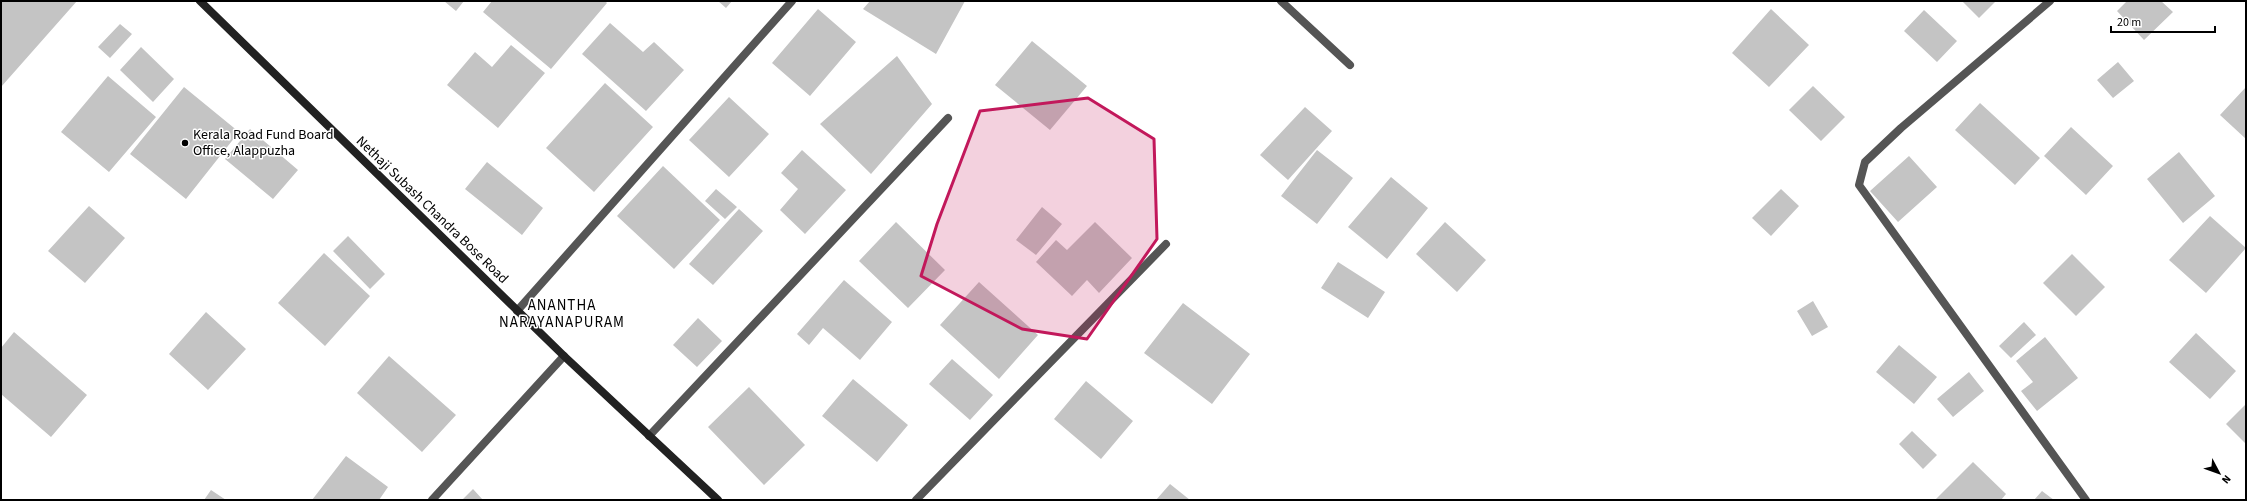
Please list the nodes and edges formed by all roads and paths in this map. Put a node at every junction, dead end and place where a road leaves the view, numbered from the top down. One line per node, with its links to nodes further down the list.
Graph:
1 (200, 1): 8 (main road, Nethaji Subash Chandra Bose Road)
2 (792, 1): 8 (street)
3 (1281, 1): 5 (street)
4 (2050, 1): 14 (street)
5 (1350, 65)
6 (948, 118): 10 (street)
7 (1166, 244): 13 (street)
8 (517, 311): 9 (main road, Nethaji Subash Chandra Bose Road)
9 (564, 356): 10 (main road, Nethaji Subash Chandra Bose Road); 11 (street)
10 (649, 436): 12 (main road, Nethaji Subash Chandra Bose Road)
11 (432, 500)
12 (718, 500)
13 (916, 500)
14 (2086, 500)

